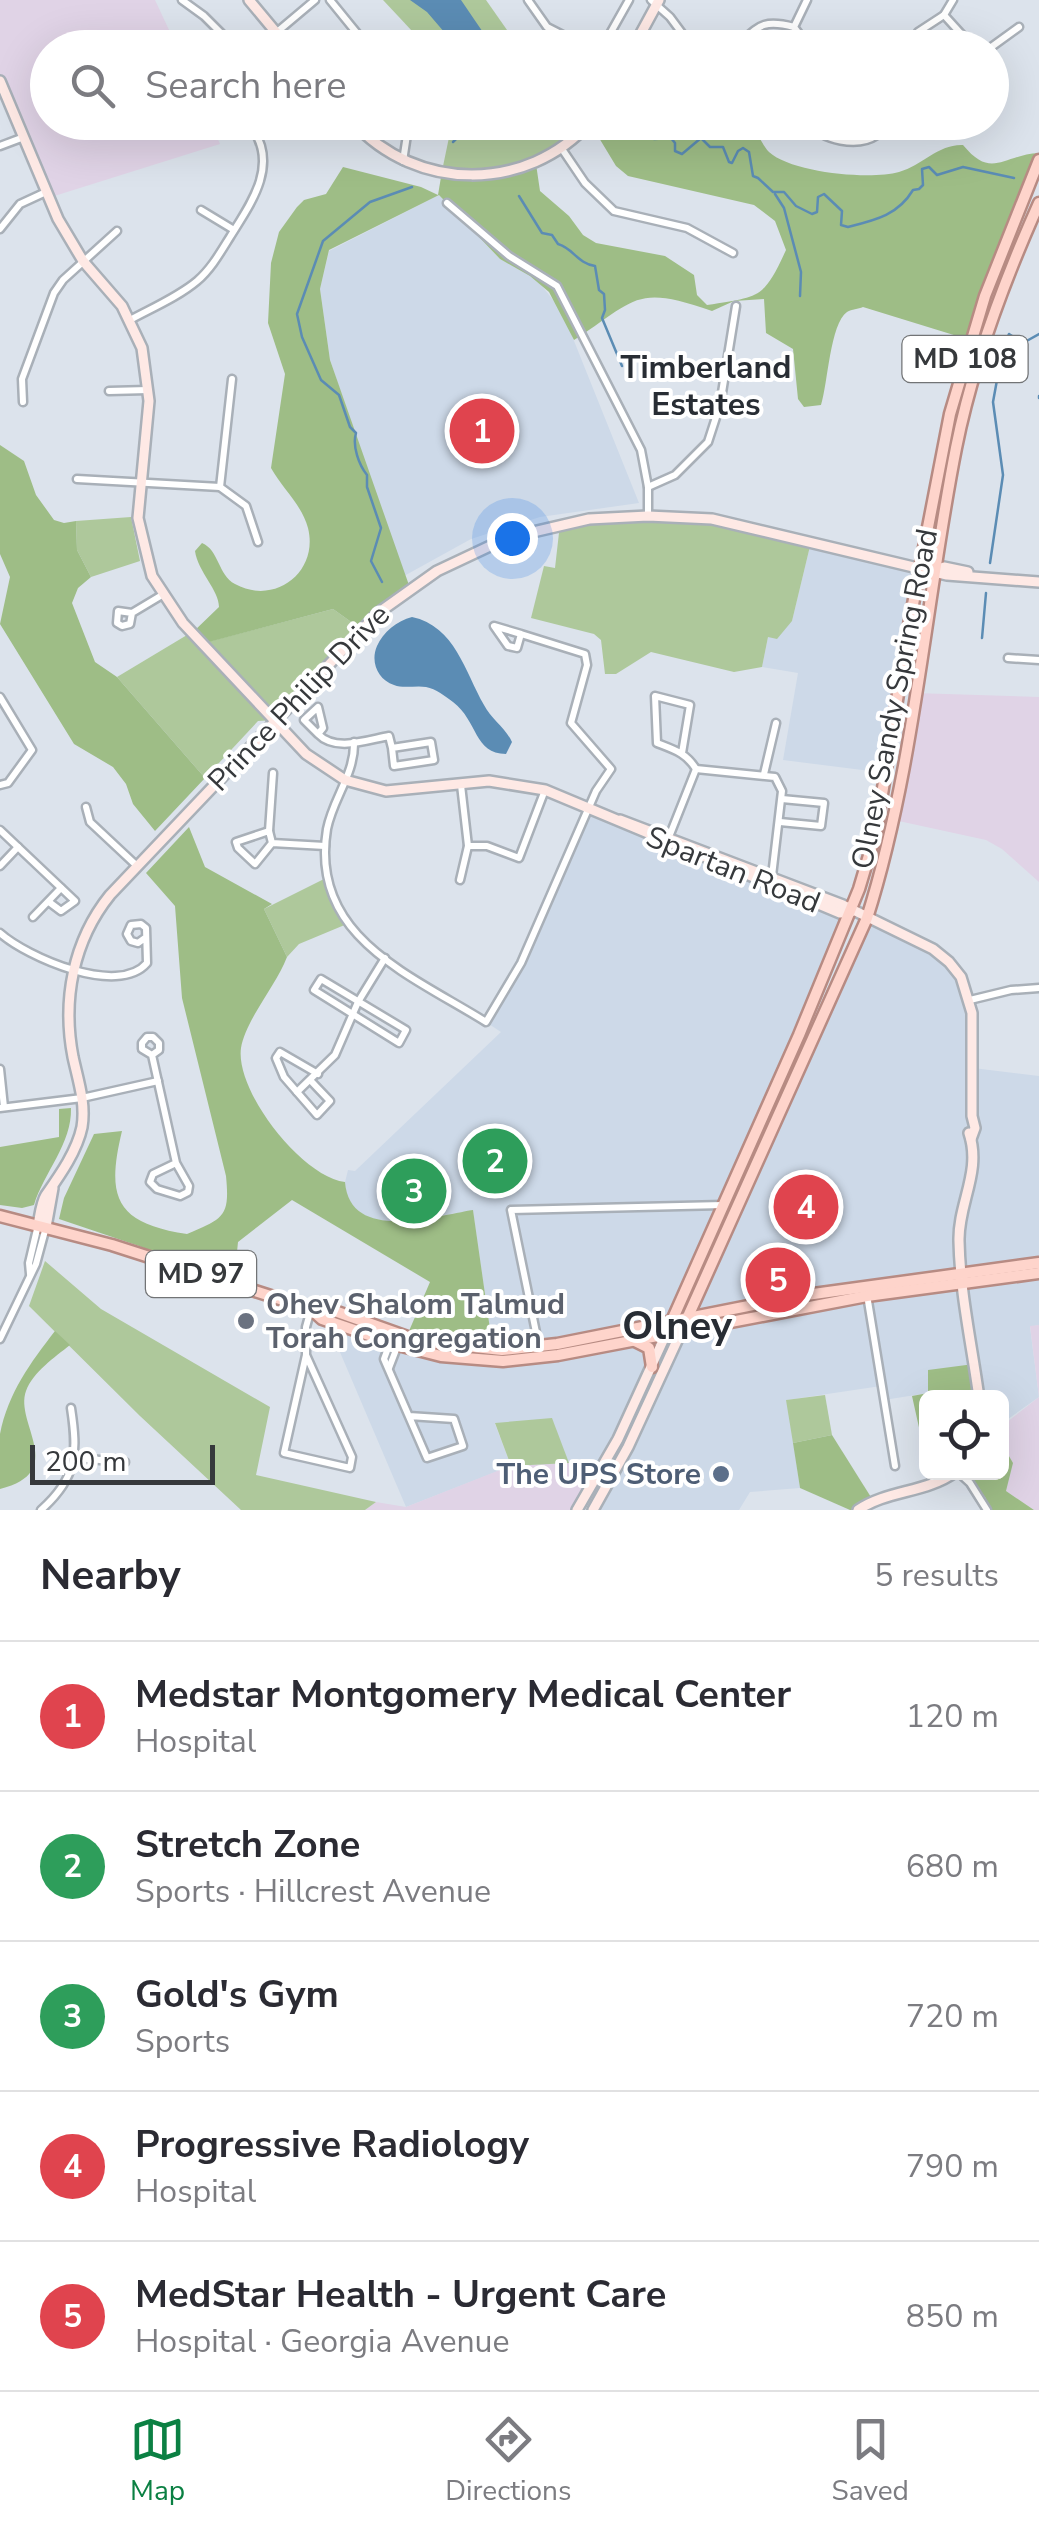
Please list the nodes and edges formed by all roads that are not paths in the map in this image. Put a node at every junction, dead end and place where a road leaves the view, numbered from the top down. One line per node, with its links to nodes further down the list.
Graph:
1 (182, 0): 13 (street)
2 (249, 0): 14 (street)
3 (315, 0): 15 (street)
4 (330, 0): 16 (street)
5 (528, 0): 17 (street)
6 (629, 0): 18 (street)
7 (808, 0): 11 (street)
8 (953, 0): 10 (street)
9 (655, 2): 19 (street); 20 (street)
10 (944, 16): 23 (street); 24 (street)
11 (794, 26): 21 (street); 22 (street)
12 (1019, 27): 25 (street)
13 (217, 30)
14 (274, 30)
15 (278, 30)
16 (354, 30)
17 (553, 30)
18 (612, 30)
19 (642, 30)
20 (680, 30)
21 (753, 30)
22 (797, 30)
23 (921, 30)
24 (957, 30)
25 (1009, 34)
26 (0, 81): 27 (street, Spartan Road)
27 (24, 137): 32 (street); 36 (street, Spartan Road)
28 (259, 140): 41 (street)
29 (372, 140): 35 (street)
30 (406, 140): 35 (street)
31 (571, 140): 33 (street)
32 (0, 146)
33 (562, 148): 35 (street); 43 (street)
34 (1039, 160): 57 (main road, Olney Sandy Spring Road / MD 108)
35 (403, 161)
36 (46, 192): 40 (street); 44 (street, Spartan Road)
37 (1039, 202): 58 (main road, Olney Sandy Spring Road / MD 108)
38 (447, 203): 54 (street)
39 (202, 210): 41 (street)
40 (0, 229)
41 (234, 230): 46 (street)
42 (117, 231): 44 (street)
43 (733, 253)
44 (83, 261): 46 (street, Spartan Road); 50 (street)
45 (736, 306): 54 (street)
46 (130, 320): 48 (street, Spartan Road)
47 (232, 380): 53 (street)
48 (150, 390): 49 (street); 52 (street, Spartan Road)
49 (109, 391)
50 (23, 402)
51 (77, 479): 52 (street)
52 (140, 482): 53 (street); 60 (street, Spartan Road)
53 (220, 487): 56 (street)
54 (648, 488): 55 (street)
55 (648, 516): 57 (street, Prince Philip Drive); 66 (street, Prince Philip Drive)
56 (258, 542)
57 (920, 567): 58 (street, Prince Philip Drive); 96 (main road, Olney Sandy Spring Road / MD 108)
58 (937, 570): 59 (street, Prince Philip Drive); 98 (main road, Olney Sandy Spring Road / MD 108)
59 (1039, 582)
60 (162, 595): 61 (street); 66 (street, Spartan Road)
61 (132, 613)
62 (521, 634): 81 (street)
63 (1008, 658): 64 (street)
64 (1039, 660)
65 (0, 697): 76 (street)
66 (274, 720): 75 (street, Spartan Road); 91 (street, Prince Philip Drive)
67 (776, 723): 74 (street)
68 (318, 734): 69 (street)
69 (354, 742): 70 (street); 75 (street)
70 (392, 748): 70 (street)
71 (682, 753): 71 (street); 72 (street)
72 (696, 769): 74 (street); 85 (street)
73 (273, 773): 84 (street)
74 (764, 774): 79 (street)
75 (346, 780): 77 (street, Spartan Road); 87 (street)
76 (0, 784)
77 (461, 785): 78 (street, Spartan Road); 88 (street)
78 (546, 790): 81 (street, Spartan Road); 88 (street)
79 (782, 799): 82 (street); 82 (street)
80 (86, 807): 91 (street)
81 (589, 808): 85 (street, Spartan Road); 101 (street)
82 (780, 822): 92 (street)
83 (0, 830): 89 (street)
84 (269, 831): 86 (street); 86 (street)
85 (668, 840): 92 (street, Spartan Road); 96 (street, Spartan Road)
86 (272, 843): 87 (street)
87 (325, 846): 101 (street)
88 (468, 846): 93 (street)
89 (18, 848): 90 (street); 94 (street)
90 (0, 866)
91 (137, 866): 102 (street, Prince Philip Drive)
92 (772, 876): 96 (street, Spartan Road)
93 (460, 880)
94 (61, 888): 95 (street); 95 (street)
95 (48, 902): 97 (street)
96 (851, 912): 98 (street, Spartan Road); 116 (main road, Olney Sandy Spring Road / MD 108)
97 (33, 917)
98 (867, 918): 104 (street, Spartan Road); 122 (main road, Olney Sandy Spring Road / MD 108)
99 (0, 933): 102 (street)
100 (146, 938): 102 (street)
101 (385, 958): 105 (street)
102 (74, 970): 113 (street, Prince Philip Drive)
103 (1039, 988): 104 (street)
104 (970, 1000): 121 (street)
105 (358, 1002): 106 (street); 106 (street); 106 (street)
106 (353, 1014): 109 (street)
107 (152, 1055): 111 (street)
108 (0, 1068): 114 (street)
109 (318, 1074): 110 (street); 112 (street)
110 (311, 1081): 112 (street); 112 (street)
111 (158, 1082): 113 (street); 115 (street)
112 (297, 1092)
113 (82, 1098): 114 (street); 118 (street, Prince Philip Drive)
114 (2, 1108)
115 (176, 1163): 115 (street)
116 (724, 1205): 127 (main road, Olney Sandy Spring Road / MD 108); 133 (street)
117 (0, 1216): 118 (main road, MD 97)
118 (42, 1226): 124 (main road, MD 97); 130 (street)
119 (1039, 1262): 121 (main road, MD 97)
120 (1039, 1274): 121 (main road)
121 (962, 1278): 123 (main road, MD 97); 136 (street)
122 (701, 1286): 125 (main road); 126 (main road, Olney Sandy Spring Road / MD 108)
123 (866, 1291): 125 (main road, MD 97); 128 (main road); 141 (street)
124 (310, 1310): 131 (main road, MD 97); 134 (street)
125 (717, 1311): 126 (main road, MD 97)
126 (688, 1317): 127 (main road, MD 97); 128 (main road, Olney Sandy Spring Road / MD 108)
127 (673, 1320): 129 (main road, Olney Sandy Spring Road / MD 108); 133 (main road, MD 97)
128 (682, 1332): 129 (main road); 147 (street, MD 108)
129 (666, 1334): 132 (main road); 135 (street, MD 108)
130 (0, 1339)
131 (396, 1339): 133 (main road, MD 97); 133 (main road, MD 97); 138 (street)
132 (634, 1340): 133 (main road); 135 (main road)
133 (539, 1352)
134 (306, 1354): 134 (street)
135 (652, 1367): 146 (street, MD 108)
136 (978, 1390)
137 (71, 1408): 139 (street)
138 (409, 1416): 138 (street)
139 (75, 1458): 140 (street); 145 (street)
140 (125, 1462)
141 (895, 1466)
142 (944, 1480): 144 (street)
143 (965, 1480): 148 (street)
144 (864, 1508)
145 (41, 1510)
146 (576, 1510)
147 (593, 1510)
148 (987, 1510)

